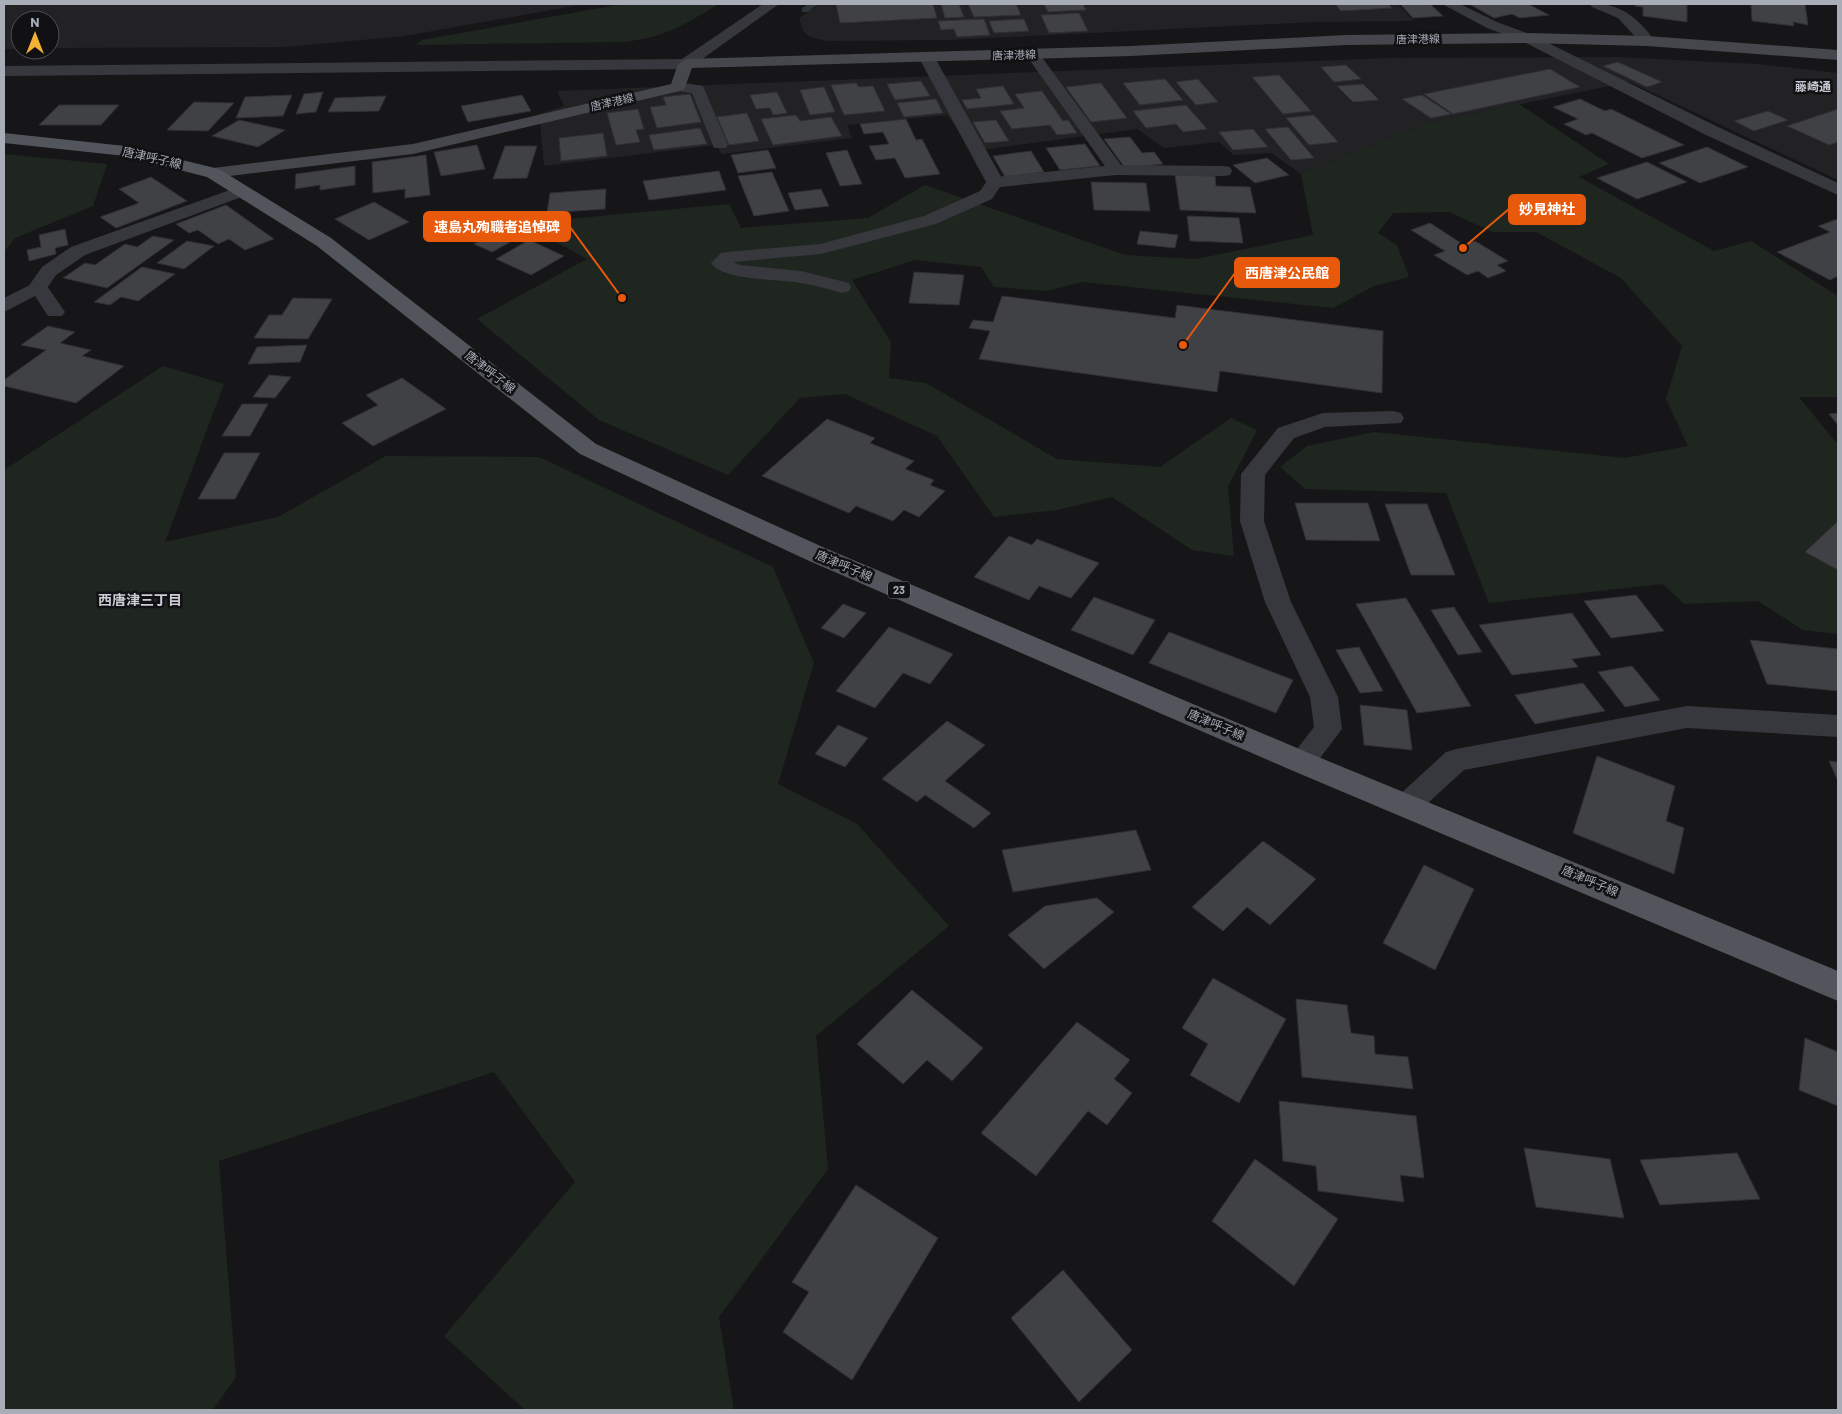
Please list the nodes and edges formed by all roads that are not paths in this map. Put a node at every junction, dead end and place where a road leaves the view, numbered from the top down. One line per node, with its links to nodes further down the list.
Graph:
1 (772, 4): 10 (street)
2 (1449, 4): 5 (street)
3 (1597, 4): 4 (street)
4 (1618, 9): 6 (street)
5 (1527, 38): 6 (main road, 唐津港線); 7 (main road, 唐津港線); 19 (street)
6 (1647, 41): 8 (main road, 唐津港線)
7 (1034, 54): 9 (main road, 唐津港線); 15 (lane)
8 (1838, 55)
9 (927, 58): 10 (main road, 唐津港線); 18 (street)
10 (686, 64): 11 (street); 12 (main road)
11 (4, 71)
12 (678, 87): 14 (lane); 17 (main road, 唐津港線)
13 (4, 138): 17 (main road, 唐津呼子線 / 23)
14 (720, 145)
15 (1116, 170): 16 (lane); 18 (lane)
16 (1224, 171)
17 (213, 173): 20 (main road, 唐津呼子線 / 23)
18 (995, 182): 22 (lane)
19 (1838, 190)
20 (241, 191): 21 (street); 27 (main road, 唐津呼子線 / 23)
21 (38, 287): 23 (lane); 24 (lane)
22 (842, 287)
23 (4, 306)
24 (55, 312)
25 (1393, 418): 27 (street)
26 (1838, 726): 28 (street)
27 (1301, 762): 28 (main road, 唐津呼子線 / 23)
28 (1407, 806): 29 (main road, 唐津呼子線 / 23)
29 (1838, 986)

